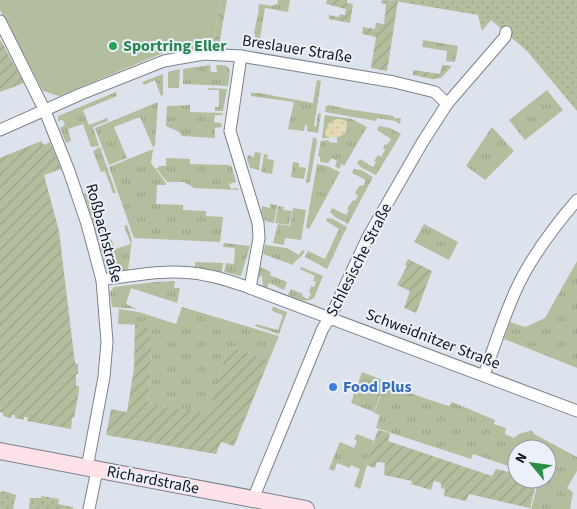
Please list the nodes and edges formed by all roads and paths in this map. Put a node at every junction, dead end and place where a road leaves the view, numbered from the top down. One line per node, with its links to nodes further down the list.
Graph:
1 (0, 21): 5 (street, Roßbachstraße)
2 (506, 32): 4 (street, Schlesische Straße)
3 (241, 56): 4 (street, Breslauer Straße); 5 (street, Breslauer Straße); 9 (street)
4 (447, 104): 10 (street, Schlesische Straße)
5 (45, 111): 6 (street, Breslauer Straße); 8 (street, Roßbachstraße)
6 (0, 130)
7 (577, 200): 11 (street)
8 (102, 280): 9 (street, Schweidnitzer Straße); 14 (street, Roßbachstraße)
9 (250, 288): 10 (street, Schweidnitzer Straße)
10 (330, 318): 11 (street, Schweidnitzer Straße); 15 (street, Schlesische Straße)
11 (484, 375): 12 (street, Schweidnitzer Straße)
12 (577, 411)
13 (0, 452): 14 (street, Richardstraße)
14 (92, 469): 15 (street, Richardstraße); 16 (street, Roßbachstraße)
15 (251, 504): 17 (street, Richardstraße)
16 (90, 509)
17 (306, 509)

